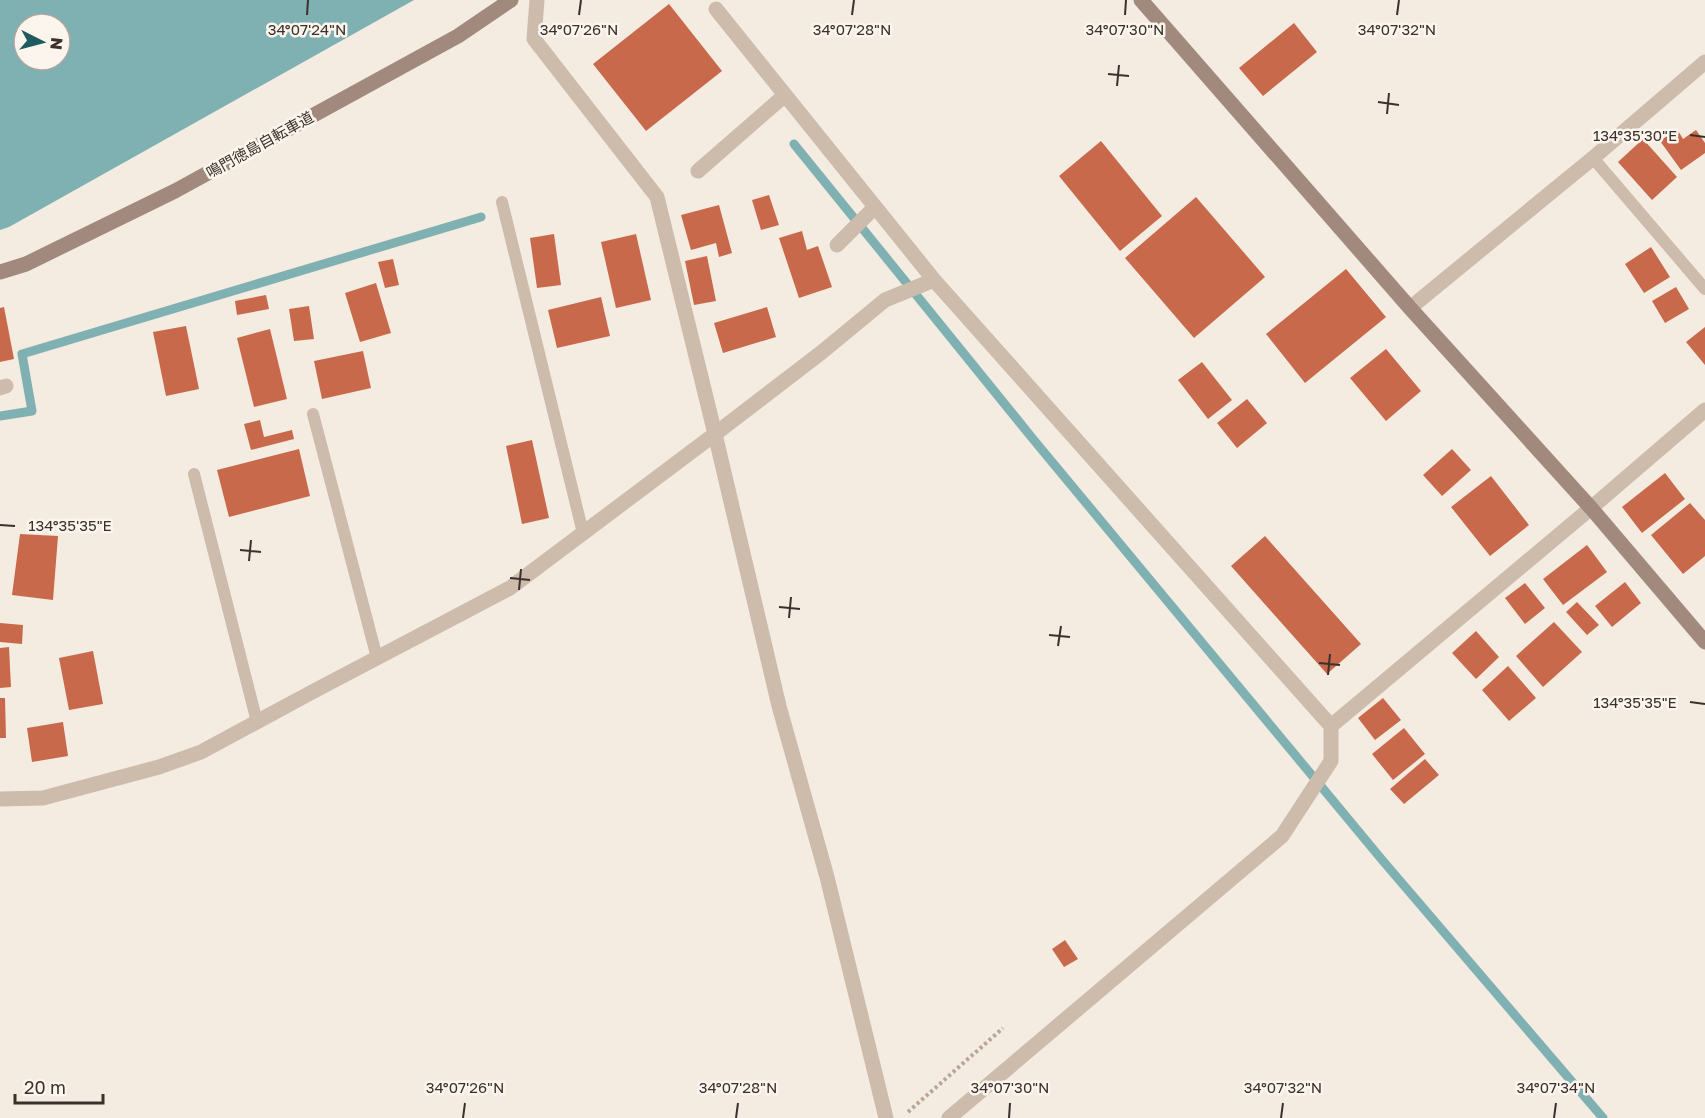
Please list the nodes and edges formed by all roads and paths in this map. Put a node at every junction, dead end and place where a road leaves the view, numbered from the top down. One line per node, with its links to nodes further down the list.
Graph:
1 (511, 0): 12 (street, 鳴門徳島自転車道)
2 (537, 0): 18 (street)
3 (1141, 0): 15 (street)
4 (716, 9): 6 (street)
5 (1705, 62): 7 (street)
6 (785, 95): 8 (street); 10 (street)
7 (1593, 158): 14 (lane); 15 (street)
8 (698, 171)
9 (502, 202): 21 (lane)
10 (875, 207): 11 (street); 13 (street)
11 (837, 245)
12 (0, 272)
13 (934, 280): 18 (street); 25 (street)
14 (1705, 290)
15 (1410, 308): 20 (street)
16 (1705, 410): 20 (street)
17 (313, 414): 23 (lane)
18 (715, 434): 21 (street); 28 (street)
19 (194, 474): 24 (lane)
20 (1591, 508): 22 (street); 25 (street)
21 (583, 533): 23 (street)
22 (1705, 642)
23 (377, 658): 24 (street)
24 (257, 722): 26 (street)
25 (1331, 726): 30 (street)
26 (0, 799)
27 (1003, 1028): 29 (path)
28 (886, 1118)
29 (900, 1118)
30 (949, 1118)

